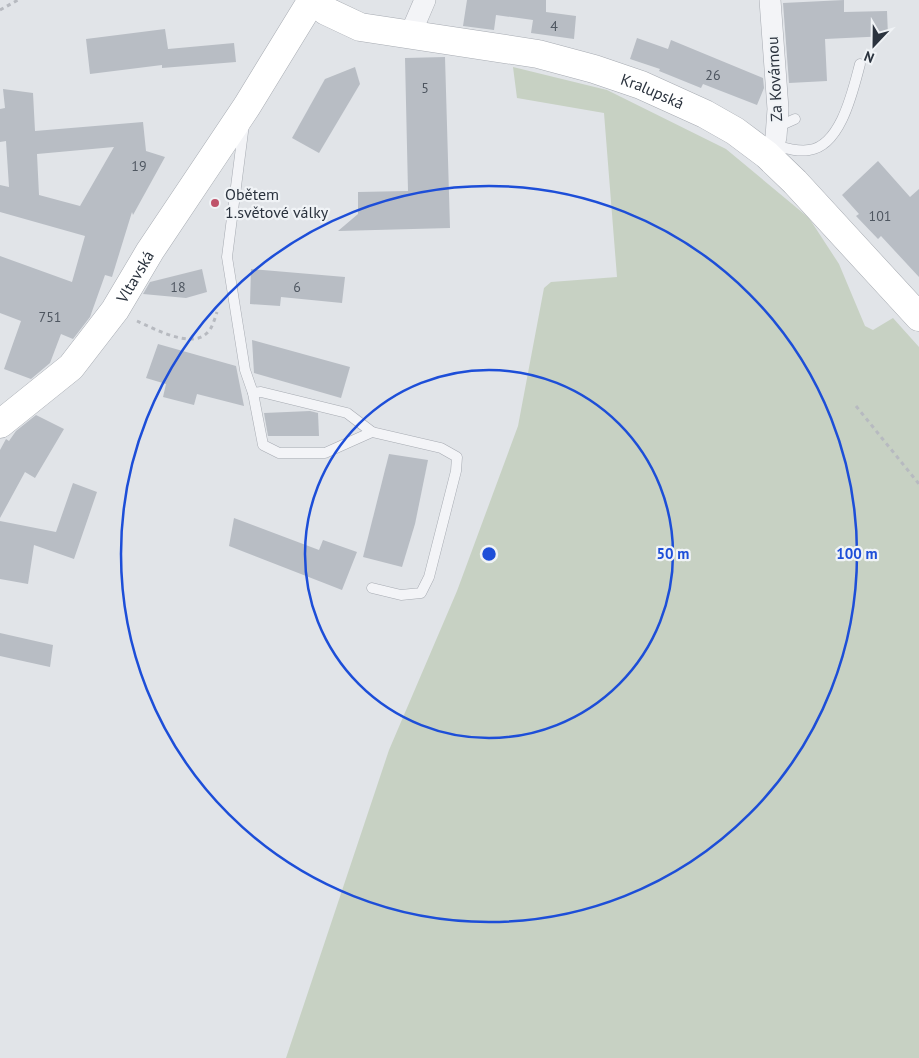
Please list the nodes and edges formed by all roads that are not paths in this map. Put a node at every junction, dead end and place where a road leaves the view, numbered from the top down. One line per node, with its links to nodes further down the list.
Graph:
1 (313, 0): 4 (street, Kralupská); 6 (street, Vltavská)
2 (425, 0): 4 (street)
3 (770, 0): 7 (street, Za Kovárnou)
4 (410, 35): 7 (street, Kralupská)
5 (860, 64): 7 (lane)
6 (247, 106): 9 (lane, Vltavská); 10 (street, Vltavská)
7 (778, 137): 8 (street, Kralupská)
8 (919, 317)
9 (253, 394): 11 (lane); 11 (lane, Vltavská)
10 (0, 424)
11 (372, 432): 12 (lane)
12 (372, 588)

